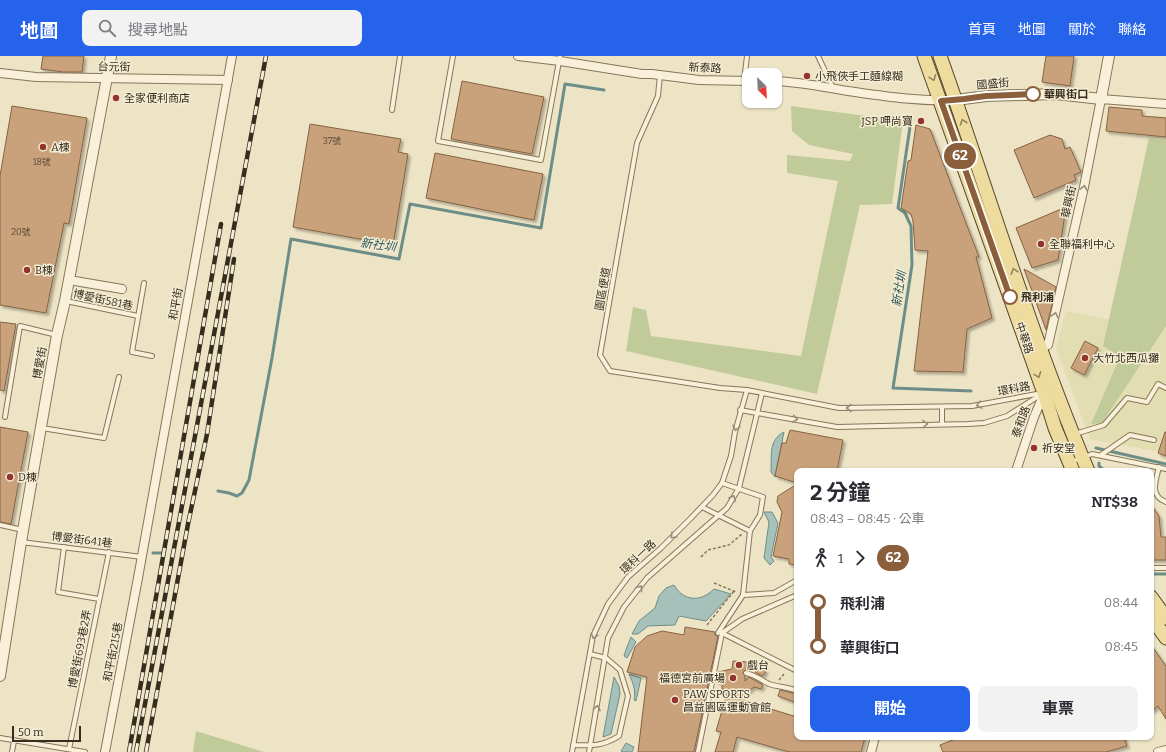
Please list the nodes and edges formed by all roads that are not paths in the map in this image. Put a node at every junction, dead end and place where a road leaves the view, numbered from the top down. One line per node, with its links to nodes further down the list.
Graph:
1 (111, 56): 15 (street, 博愛街)
2 (232, 56): 16 (street, 和平街)
3 (400, 56): 24 (lane)
4 (453, 56): 11 (lane)
5 (518, 56): 11 (street, 新泰路)
6 (747, 56): 12 (lane)
7 (818, 56): 19 (lane)
8 (924, 56): 22 (main road, 中華路, one-way to 22)
9 (940, 56): 21 (main road, 中華路)
10 (1109, 56): 20 (street, 華興街)
11 (560, 58): 14 (street, 新泰路)
12 (747, 68)
13 (0, 72): 15 (street, 台元街)
14 (660, 75): 17 (street, 新泰路); 35 (lane, 園區便道)
15 (107, 78): 16 (street, 台元街); 25 (street, 博愛街)
16 (228, 80): 65 (street, 和平街)
17 (742, 81)
18 (782, 81): 19 (street)
19 (833, 88): 22 (street)
20 (1101, 99): 21 (street, 國盛街); 23 (street, 國盛街); 31 (street, 華興街, one-way to 20)
21 (956, 100): 22 (street, 國盛街); 31 (main road, 中華路, one-way to 21)
22 (941, 101): 36 (main road, 中華路, one-way to 36)
23 (1166, 104)
24 (392, 110)
25 (69, 280): 27 (street); 28 (street, 博愛街)
26 (144, 283): 29 (lane)
27 (122, 289)
28 (65, 301): 29 (lane, 博愛街581巷); 30 (street, 博愛街)
29 (138, 316): 32 (lane)
30 (57, 335): 41 (lane); 43 (street, 博愛街)
31 (1041, 348): 36 (main road, 中華路)
32 (152, 356)
33 (120, 377): 43 (lane)
34 (1166, 388): 44 (lane)
35 (747, 390): 37 (lane, 環科路); 39 (lane, 環科一路)
36 (1050, 390): 38 (lane, 環科路, one-way to 38); 42 (lane, 環科路); 44 (main road, 中華路); 45 (main road, 中華路); 51 (street, 泰和路)
37 (762, 393): 38 (lane, 環科路, one-way to 37); 40 (lane, 環科一路)
38 (942, 407): 42 (lane)
39 (740, 410): 40 (lane, 環科路); 54 (lane, 環科一路, one-way to 54)
40 (757, 413): 42 (lane, 環科路, one-way to 42); 55 (lane, 環科一路)
41 (5, 417)
42 (942, 424)
43 (41, 428): 60 (street, 博愛街)
44 (1072, 435): 45 (lane); 48 (main road, 中華路)
45 (1059, 438): 49 (main road, 中華路)
46 (1154, 440): 47 (lane)
47 (1101, 455): 48 (lane); 50 (lane)
48 (1082, 457): 49 (lane); 52 (main road)
49 (1071, 467)
50 (1159, 467): 53 (lane); 56 (lane)
51 (1017, 468)
52 (1087, 468)
53 (1166, 469)
54 (722, 483): 55 (lane); 57 (lane, 環科一路)
55 (739, 488): 58 (lane, 環科一路, one-way to 55); 61 (lane)
56 (1166, 502)
57 (702, 507): 58 (lane); 77 (lane, 環科一路, one-way to 77)
58 (719, 516): 61 (lane); 78 (lane, 環科一路, one-way to 58)
59 (0, 525): 60 (lane)
60 (23, 530): 62 (street, 博愛街)
61 (750, 531): 69 (lane)
62 (20, 542): 63 (lane, 博愛街641巷); 81 (street, 博愛街)
63 (64, 547): 64 (lane, 博愛街641巷); 71 (lane)
64 (109, 552): 65 (lane, 博愛街641巷); 71 (lane, 博愛街693巷2弄)
65 (142, 556): 93 (street, 和平街215巷)
66 (1154, 568): 67 (lane)
67 (1166, 568)
68 (794, 582): 69 (lane)
69 (743, 594): 75 (lane)
70 (794, 596): 75 (lane)
71 (100, 599): 89 (lane, 博愛街693巷2弄)
72 (1154, 601): 73 (main road)
73 (1166, 618)
74 (1154, 621): 76 (main road)
75 (720, 633): 79 (lane); 96 (lane)
76 (1166, 638)
77 (590, 654): 78 (lane); 86 (lane, 環科一路)
78 (606, 658): 87 (lane, 環科一路, one-way to 78); 87 (lane)
79 (794, 670)
80 (746, 673): 82 (lane)
81 (0, 676)
82 (794, 690)
83 (0, 738): 85 (lane)
84 (874, 740): 97 (street)
85 (14, 741): 88 (lane); 91 (lane)
86 (573, 744): 87 (lane); 94 (lane, 環科一路)
87 (590, 746): 95 (lane, 環科一路)
88 (54, 750): 89 (lane)
89 (69, 750): 92 (lane)
90 (1166, 750): 98 (street)
91 (12, 752)
92 (85, 752)
93 (105, 752)
94 (572, 752)
95 (588, 752)
96 (698, 752)
97 (871, 752)
98 (1158, 752)

